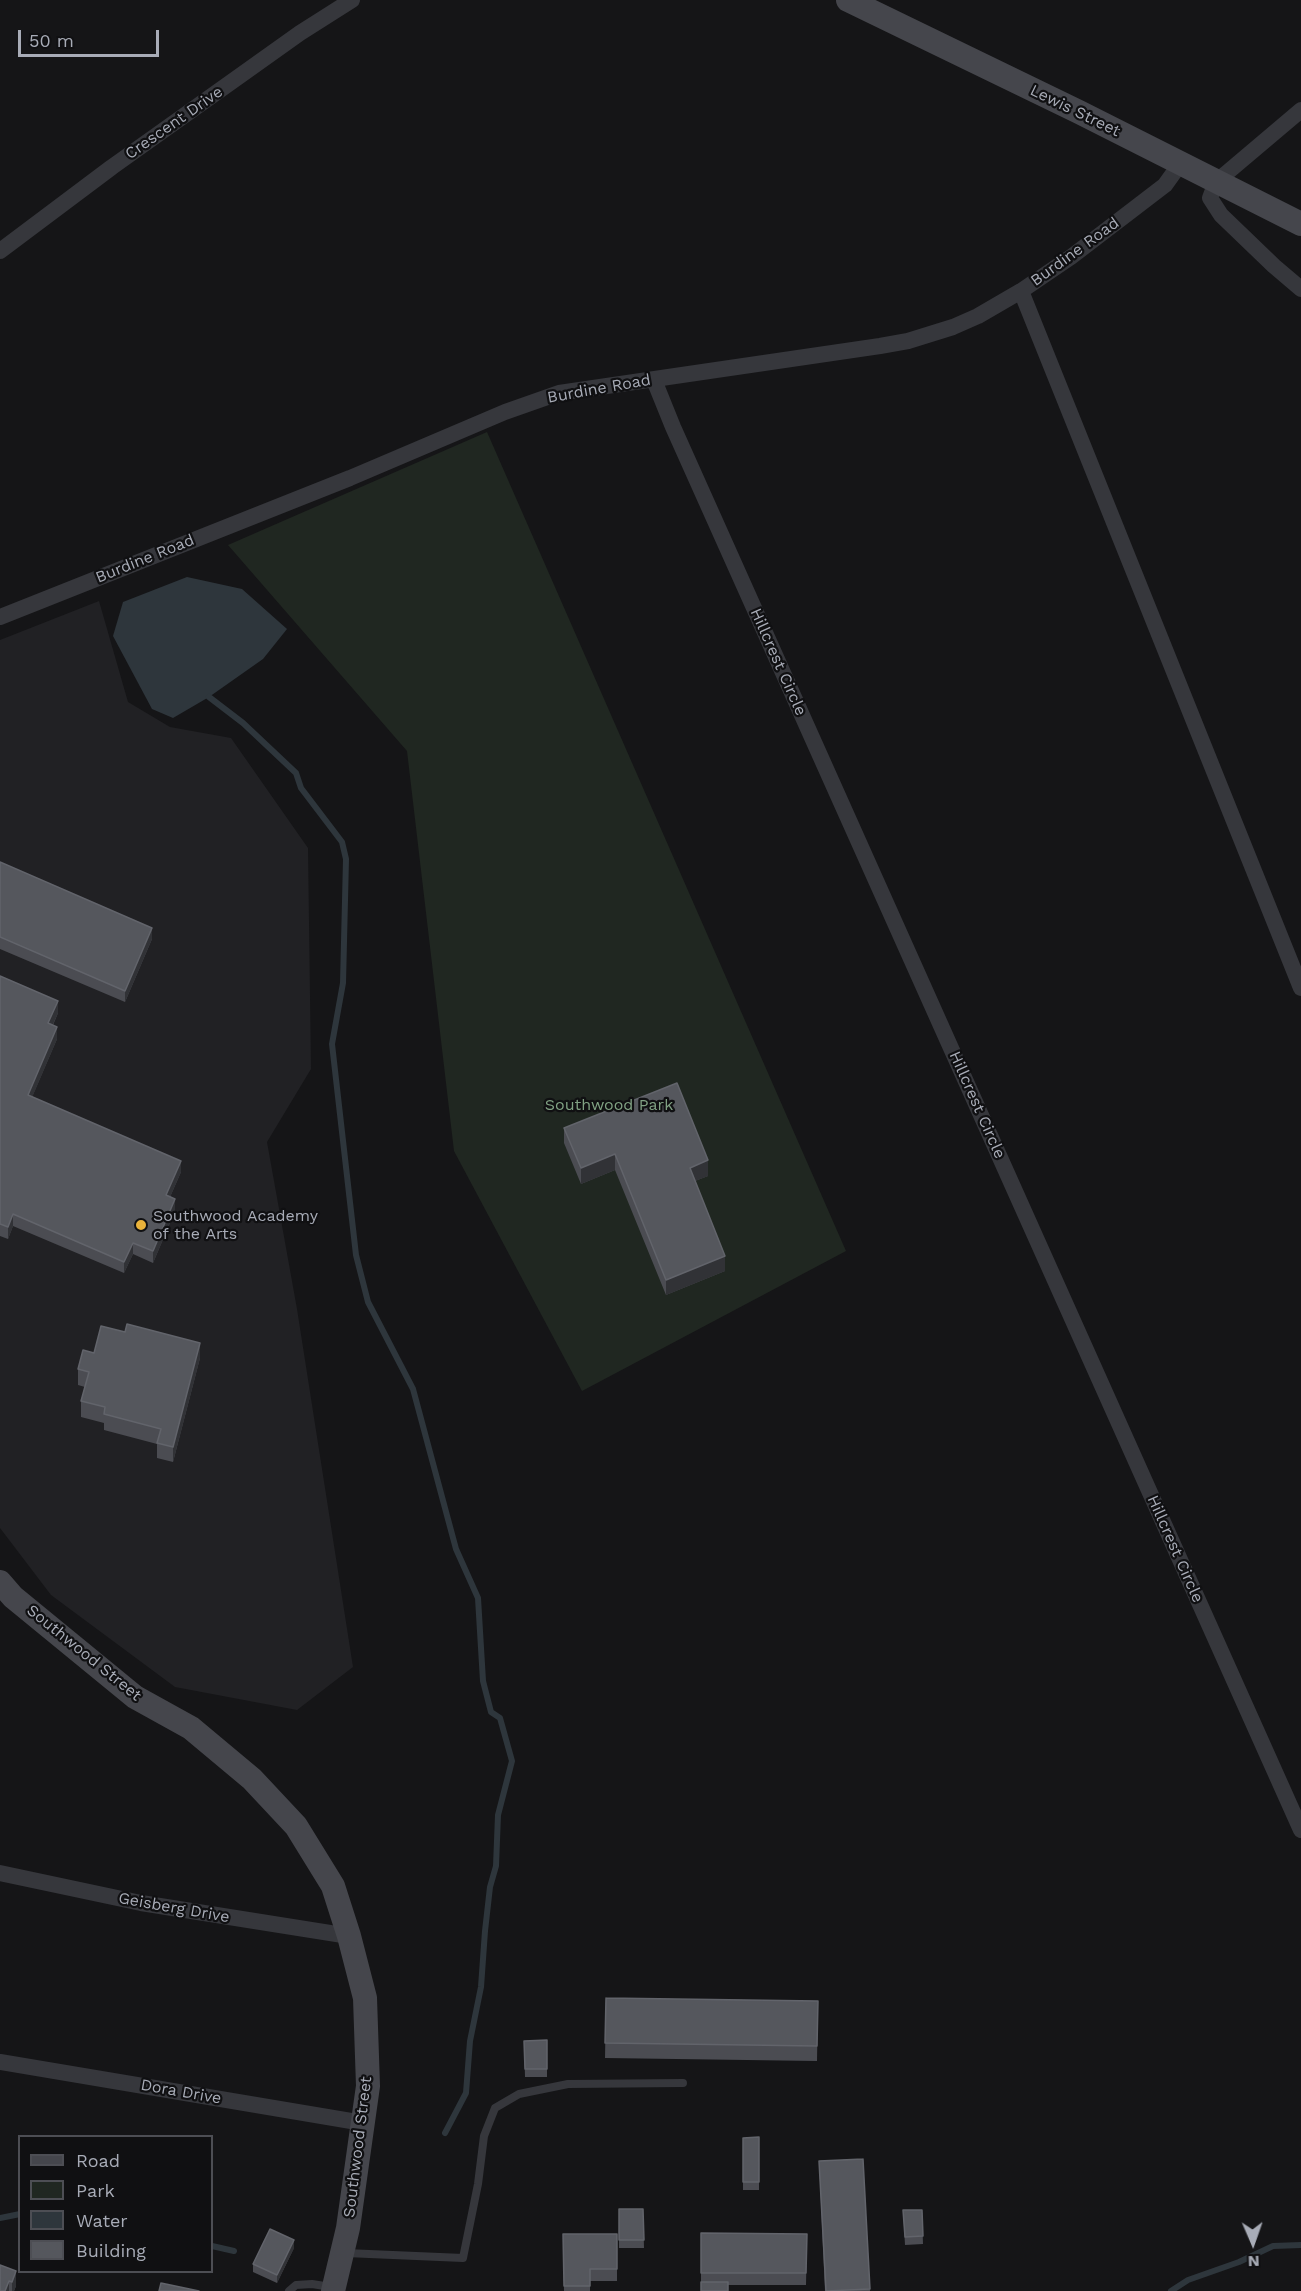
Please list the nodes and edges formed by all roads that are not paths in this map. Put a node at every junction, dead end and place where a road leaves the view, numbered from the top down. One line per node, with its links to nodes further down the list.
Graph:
1 (352, 0): 7 (street, Crescent Drive)
2 (848, 0): 4 (street, Lewis Street)
3 (1301, 110): 5 (street)
4 (1180, 164): 5 (street, Lewis Street); 9 (street, Burdine Road)
5 (1216, 182): 6 (street, Lewis Street); 8 (street)
6 (1301, 224)
7 (0, 251)
8 (1301, 289)
9 (1021, 291): 10 (street, Burdine Road); 12 (street)
10 (654, 380): 11 (street, Burdine Road); 14 (street, Hillcrest Circle)
11 (0, 617)
12 (1301, 988)
13 (0, 1582): 16 (street, Southwood Street)
14 (1301, 1830)
15 (0, 1873): 16 (street, Geisberg Drive)
16 (349, 1936): 19 (street, Southwood Street)
17 (0, 2062): 19 (street, Dora Drive)
18 (683, 2084): 20 (lane)
19 (363, 2123): 20 (street, Southwood Street)
20 (342, 2253): 21 (street, Southwood Street)
21 (334, 2289): 22 (lane)
22 (289, 2291)

